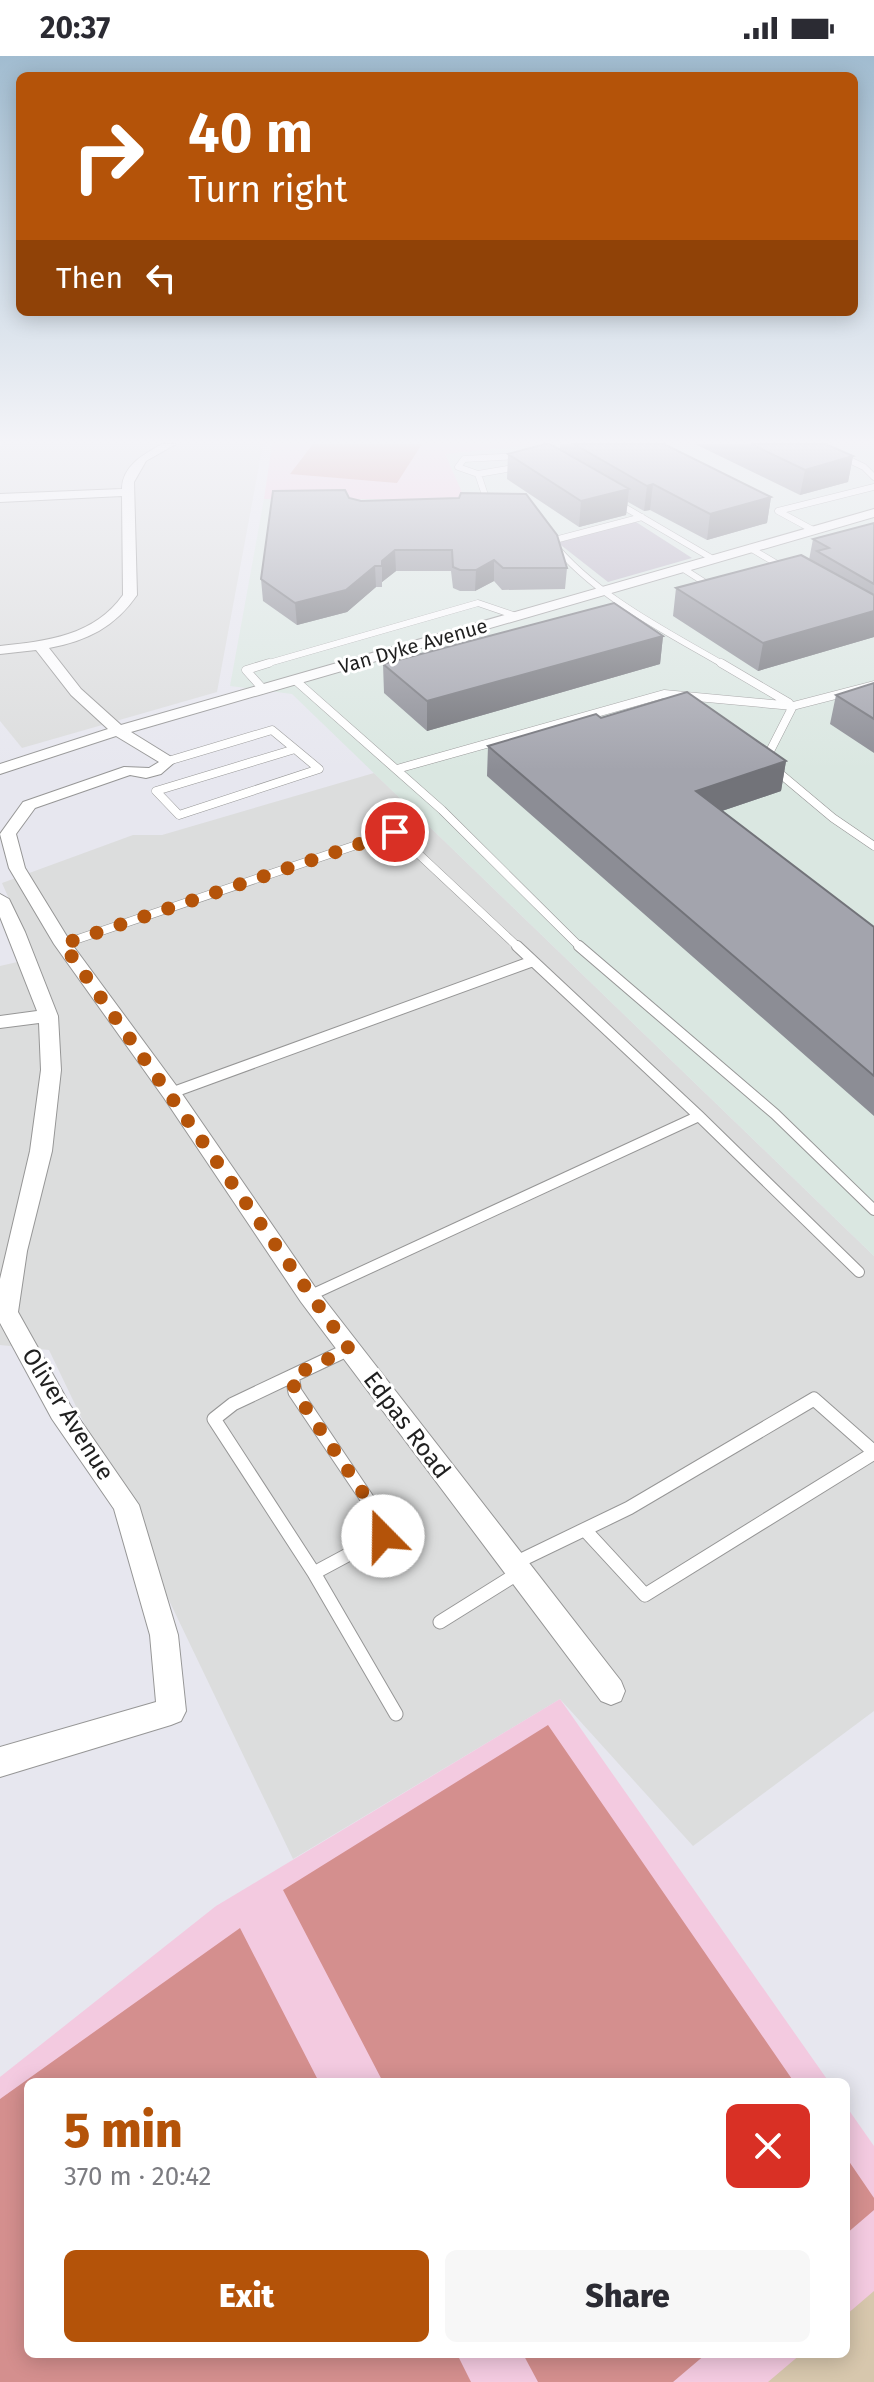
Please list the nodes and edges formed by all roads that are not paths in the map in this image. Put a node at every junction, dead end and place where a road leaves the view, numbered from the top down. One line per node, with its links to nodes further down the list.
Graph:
1 (130, 553): 16 (street)
2 (561, 553): 13 (lane)
3 (702, 553): 6 (lane)
4 (735, 553): 6 (street, Van Dyke Avenue)
5 (757, 553): 8 (lane)
6 (713, 559): 9 (street, Van Dyke Avenue)
7 (794, 562): 8 (lane)
8 (779, 566): 10 (lane)
9 (682, 568): 12 (lane); 13 (street, Van Dyke Avenue)
10 (793, 574)
11 (732, 586): 12 (lane)
12 (717, 590): 14 (lane)
13 (604, 591): 15 (street, Van Dyke Avenue); 21 (lane)
14 (705, 594)
15 (516, 616): 18 (street, Van Dyke Avenue); 20 (lane)
16 (41, 647): 17 (street); 22 (street)
17 (0, 650)
18 (295, 680): 20 (street, Van Dyke Avenue); 26 (lane)
19 (874, 685): 21 (lane)
20 (263, 689): 22 (street, Van Dyke Avenue)
21 (793, 706): 26 (lane); 28 (lane)
22 (118, 731): 24 (street); 25 (street, Van Dyke Avenue); 27 (street)
23 (295, 749): 23 (lane); 24 (lane)
24 (168, 761): 27 (street, Edpas Road)
25 (0, 769)
26 (397, 769): 36 (lane)
27 (130, 770): 30 (street, Edpas Road)
28 (874, 846)
29 (0, 899): 32 (street, Oliver Avenue)
30 (63, 944): 31 (lane); 34 (street, Edpas Road)
31 (533, 961): 34 (lane); 35 (lane)
32 (48, 1016): 33 (street); 39 (street, Oliver Avenue)
33 (0, 1022)
34 (171, 1093): 38 (street, Edpas Road)
35 (699, 1116): 37 (lane); 38 (lane)
36 (874, 1210)
37 (859, 1272)
38 (309, 1296): 40 (street, Edpas Road)
39 (3, 1312): 49 (street, Oliver Avenue)
40 (349, 1349): 41 (lane); 44 (street, Edpas Road)
41 (292, 1376): 45 (lane); 45 (lane)
42 (874, 1452): 43 (lane); 43 (lane)
43 (585, 1530): 44 (lane)
44 (517, 1568): 46 (lane); 47 (street, Edpas Road)
45 (314, 1573): 48 (lane)
46 (440, 1622)
47 (611, 1691)
48 (396, 1714)
49 (0, 1762)

